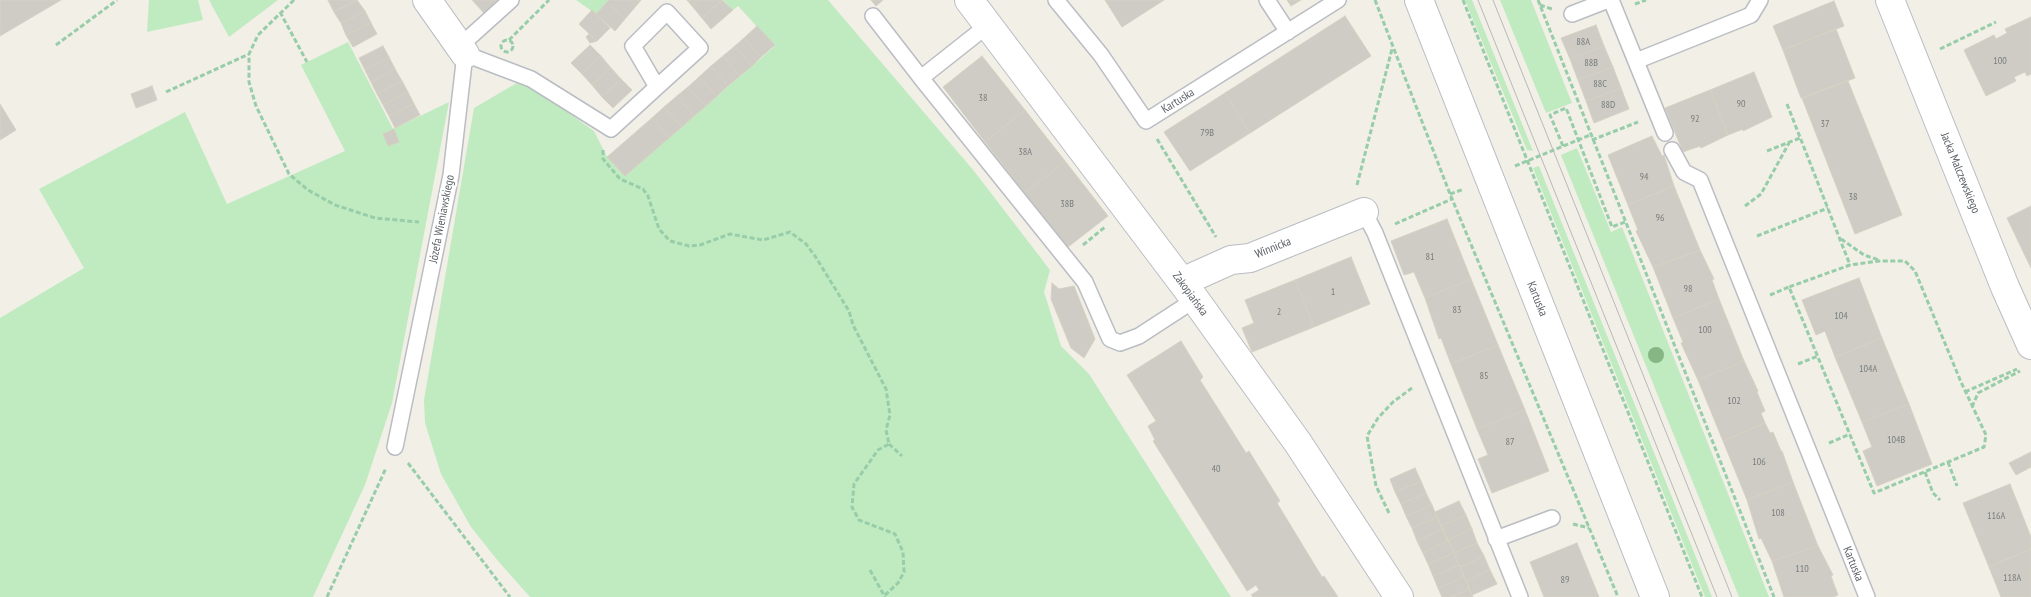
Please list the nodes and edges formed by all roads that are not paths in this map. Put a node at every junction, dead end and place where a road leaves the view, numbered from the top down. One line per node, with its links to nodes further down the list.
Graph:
1 (427, 0): 15 (street)
2 (511, 0): 15 (lane)
3 (968, 0): 13 (street, Zakopiańska)
4 (1056, 0): 14 (lane, Kartuska)
5 (1267, 0): 14 (lane)
6 (1338, 0): 14 (lane, Kartuska)
7 (1419, 0): 29 (street, Kartuska)
8 (1610, 0): 11 (lane); 16 (lane)
9 (1760, 0): 16 (lane)
10 (1890, 0): 23 (street, Jacka Malczewskiego)
11 (1572, 14)
12 (873, 16): 17 (lane)
13 (988, 24): 17 (lane); 22 (street, Zakopiańska)
14 (1288, 32)
15 (462, 50): 18 (lane); 24 (lane, Józefa Wieniawskiego)
16 (1636, 61): 19 (lane)
17 (921, 78): 22 (lane)
18 (657, 88): 18 (lane)
19 (1665, 133)
20 (1672, 150): 30 (lane, Kartuska)
21 (1364, 212): 22 (street, Winnicka); 26 (lane)
22 (1188, 290): 27 (street, Zakopiańska)
23 (2031, 345)
24 (395, 447)
25 (1552, 518): 26 (lane)
26 (1496, 539): 28 (lane)
27 (1399, 597)
28 (1520, 597)
29 (1655, 597)
30 (1867, 597)

